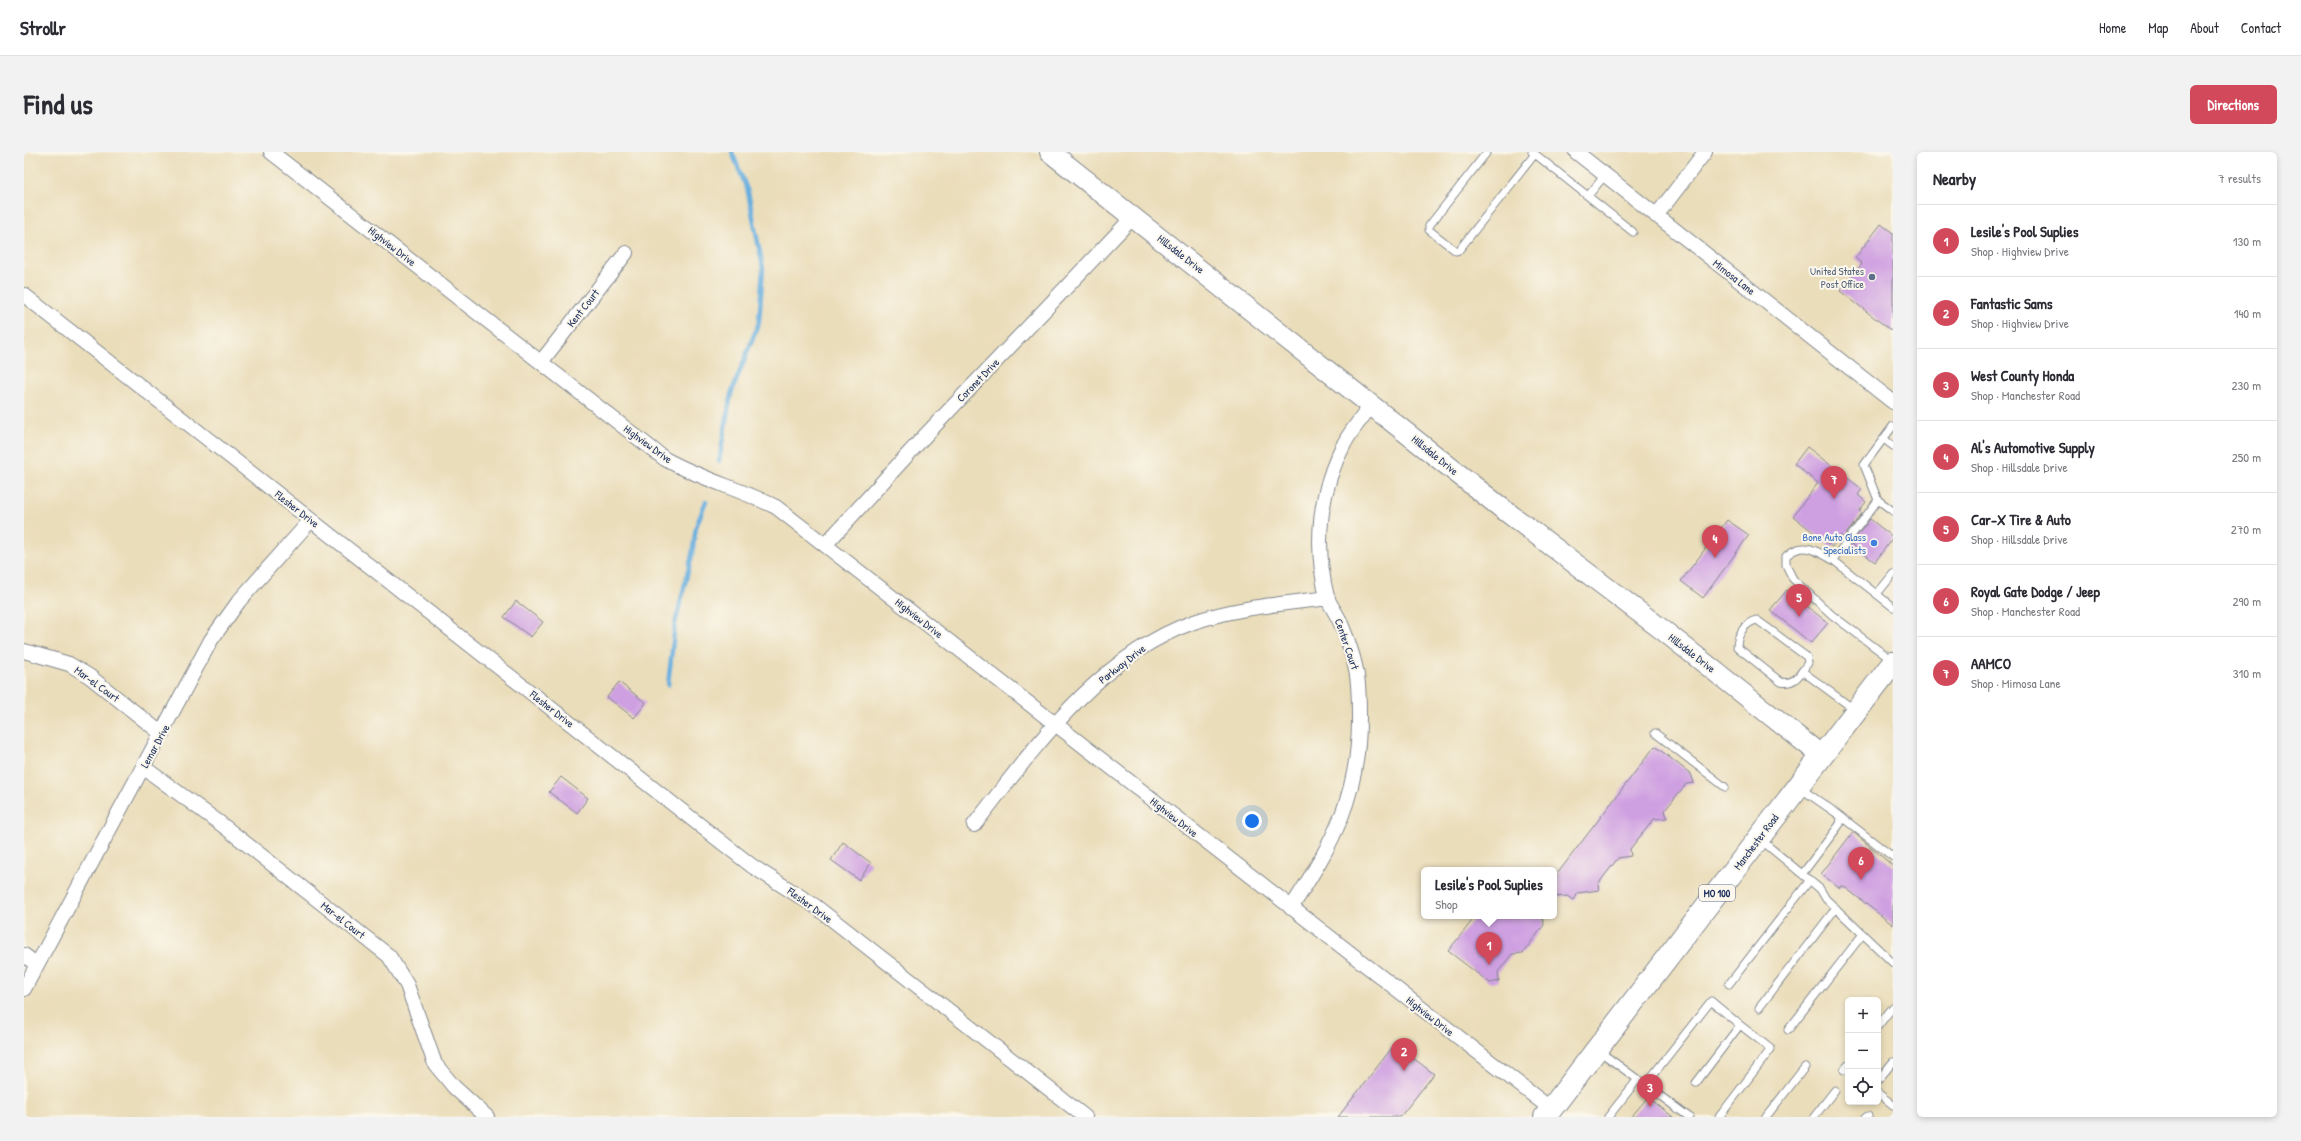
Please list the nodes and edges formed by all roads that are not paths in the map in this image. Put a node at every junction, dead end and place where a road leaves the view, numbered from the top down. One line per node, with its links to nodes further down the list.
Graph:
1 (271, 152): 14 (street, Highview Drive)
2 (1050, 152): 10 (street, Hillsdale Drive)
3 (1487, 152): 6 (lane)
4 (1576, 152): 7 (street, Mimosa Lane)
5 (1705, 152): 9 (street)
6 (1533, 153): 8 (lane)
7 (1605, 175): 8 (lane); 9 (street, Mimosa Lane)
8 (1588, 196): 11 (lane)
9 (1656, 216): 15 (street, Mimosa Lane)
10 (1133, 217): 16 (street, Hillsdale Drive); 23 (street, Coronet Drive)
11 (1632, 232)
12 (626, 253): 14 (street, Kent Court)
13 (24, 295): 22 (street, Flesher Drive)
14 (541, 362): 23 (street, Highview Drive)
15 (1893, 402)
16 (1372, 404): 27 (street, Center Court); 36 (street, Hillsdale Drive)
17 (1893, 426): 18 (lane)
18 (1884, 439): 19 (lane); 20 (lane)
19 (1893, 446)
20 (1878, 500): 21 (lane); 24 (lane)
21 (1893, 511)
22 (311, 520): 35 (street, Lemar Drive); 71 (street, Flesher Drive)
23 (825, 545): 33 (street, Highview Drive)
24 (1833, 560): 26 (lane); 30 (lane)
25 (1893, 574): 26 (lane)
26 (1878, 594): 28 (lane)
27 (1328, 598): 33 (street, Parkway Drive); 46 (street, Center Court)
28 (1893, 606)
29 (24, 651): 35 (street, Mar-el Court)
30 (1893, 662): 32 (highway, Manchester Road / MO 100)
31 (1802, 671): 31 (lane); 32 (lane)
32 (1856, 711): 36 (highway, Manchester Road / MO 100)
33 (1054, 723): 41 (street, Parkway Drive); 46 (street, Highview Drive)
34 (1655, 733): 38 (lane)
35 (162, 734): 37 (street, Lemar Drive)
36 (1822, 756): 39 (highway, Manchester Road / MO 100)
37 (143, 767): 51 (street, Lemar Drive); 70 (street, Mar-el Court)
38 (1724, 787)
39 (1798, 787): 40 (lane); 42 (highway, Manchester Road / MO 100)
40 (1842, 818): 43 (lane); 44 (lane)
41 (974, 825)
42 (1759, 838): 44 (lane); 59 (highway, Manchester Road / MO 100)
43 (1893, 857)
44 (1803, 873): 45 (lane)
45 (1810, 880): 47 (lane); 52 (lane)
46 (1291, 908): 69 (street, Highview Drive)
47 (1836, 908): 48 (lane); 55 (lane)
48 (1863, 934): 50 (lane); 58 (lane)
49 (24, 956): 51 (street)
50 (1893, 963)
51 (36, 964): 53 (street, Lemar Drive)
52 (1729, 984)
53 (24, 989)
54 (1893, 1007): 56 (lane)
55 (1759, 1008)
56 (1881, 1022)
57 (1740, 1025): 64 (lane); 65 (lane); 74 (lane)
58 (1788, 1030)
59 (1597, 1049): 63 (lane); 69 (highway, Manchester Road / MO 100)
60 (1893, 1062): 62 (lane)
61 (1805, 1067): 75 (lane)
62 (1881, 1076)
63 (1638, 1079): 65 (lane); 72 (lane)
64 (1696, 1083)
65 (1645, 1085): 73 (lane)
66 (1835, 1090): 76 (lane)
67 (1881, 1095): 68 (lane)
68 (1893, 1105)
69 (1548, 1113)
70 (487, 1117)
71 (1085, 1117)
72 (1608, 1117)
73 (1689, 1117)
74 (1719, 1117)
75 (1766, 1117)
76 (1814, 1117)

